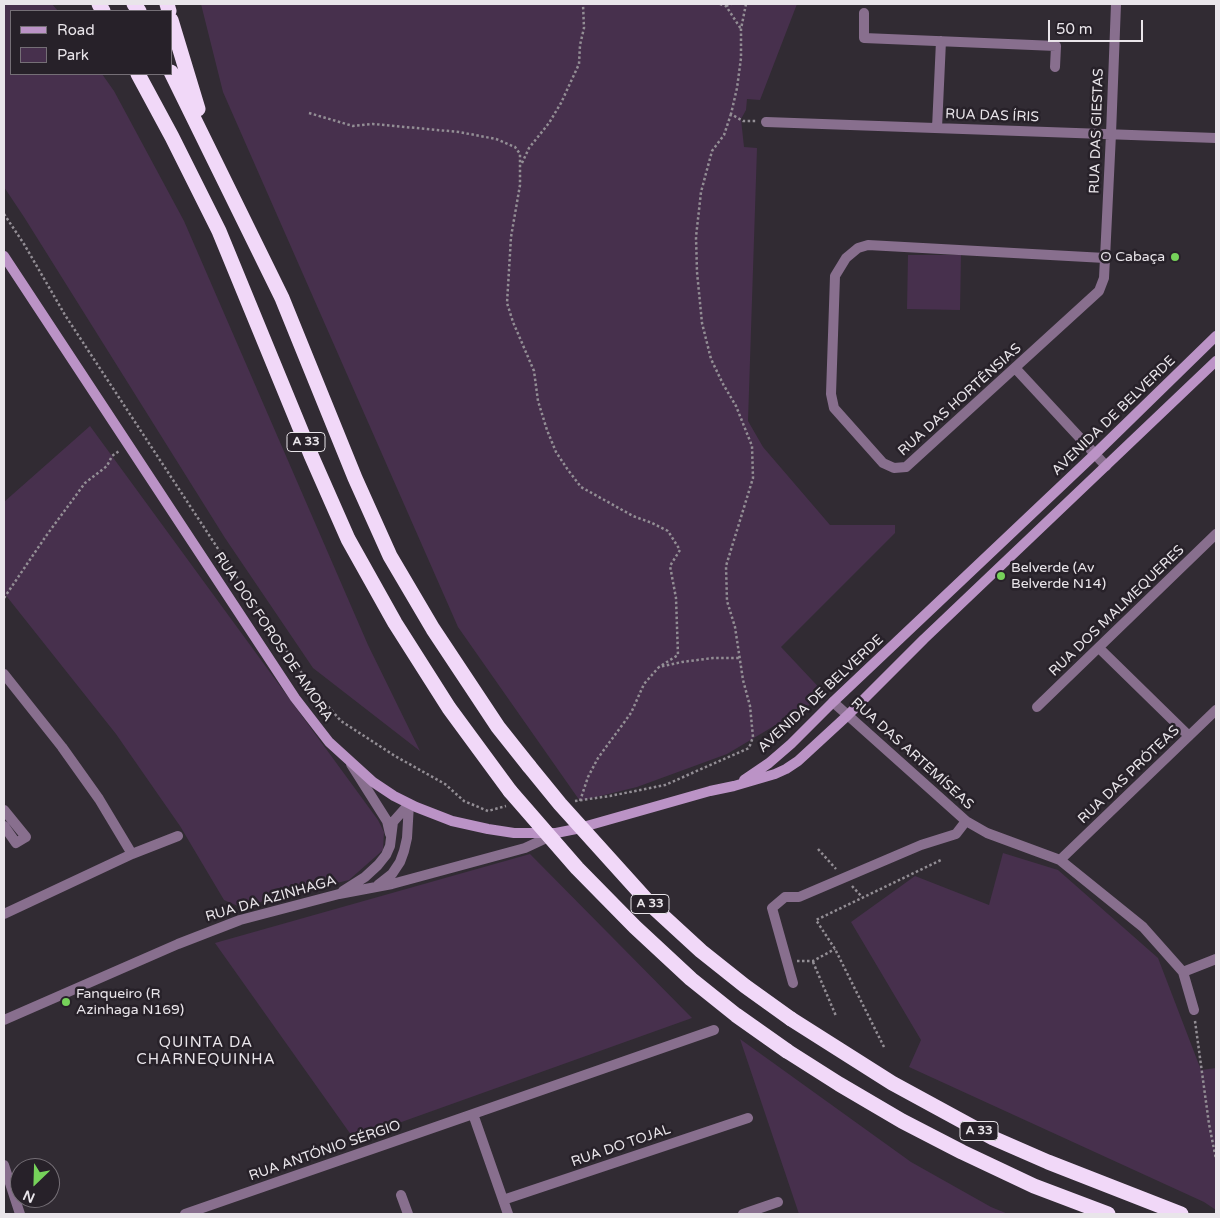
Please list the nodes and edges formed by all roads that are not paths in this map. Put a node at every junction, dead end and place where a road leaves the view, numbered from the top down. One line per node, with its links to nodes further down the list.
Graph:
1 (1116, 4): 10 (street, RUA DAS GIESTAS)
2 (864, 13): 4 (street)
3 (172, 23): 12 (highway)
4 (941, 41): 5 (street); 9 (street)
5 (1055, 68)
6 (172, 74): 12 (highway, A 33)
7 (139, 75): 59 (highway, A 33, bridge)
8 (766, 122): 9 (street, RUA DAS ÍRIS)
9 (936, 128): 10 (street, RUA DAS ÍRIS)
10 (1111, 134): 11 (street, RUA DAS ÍRIS); 14 (street, RUA DAS GIESTAS)
11 (1216, 138)
12 (231, 191): 60 (highway, A 33, bridge)
13 (4, 256): 28 (main road, RUA DOS FOROS DE AMORA)
14 (1105, 258): 17 (street, RUA DAS HORTÊNSIAS); 17 (street, RUA DAS HORTÊNSIAS)
15 (1216, 336): 18 (main road, AVENIDA DE BELVERDE)
16 (1216, 361): 19 (main road, AVENIDA DE BELVERDE)
17 (1016, 369): 18 (street)
18 (1095, 454): 19 (street); 23 (main road, AVENIDA DE BELVERDE)
19 (1106, 466): 26 (main road, AVENIDA DE BELVERDE)
20 (1216, 534): 21 (street, RUA DOS MALMEQUERES)
21 (1099, 648): 24 (street, RUA DOS MALMEQUERES); 27 (street)
22 (4, 674): 37 (street)
23 (833, 702): 26 (street, RUA DAS ARTEMÍSEAS); 29 (main road, AVENIDA DE BELVERDE)
24 (1037, 707)
25 (1216, 710): 27 (street, RUA DAS PRÓTEAS)
26 (848, 715): 29 (main road, AVENIDA DE BELVERDE); 32 (street, RUA DAS ARTEMÍSEAS)
27 (1189, 736): 38 (street, RUA DAS PRÓTEAS)
28 (351, 763): 30 (main road, RUA DOS FOROS DE AMORA); 36 (street)
29 (734, 786): 34 (main road, RUA DOS FOROS DE AMORA)
30 (409, 804): 34 (main road, RUA DOS FOROS DE AMORA); 36 (street); 39 (street)
31 (4, 810): 33 (street)
32 (966, 821): 38 (street, RUA DAS ARTEMÍSEAS); 44 (street)
33 (4, 826)
34 (556, 833): 39 (street, RUA DA AZINHAGA)
35 (178, 836): 37 (street)
36 (391, 837): 40 (street)
37 (132, 854): 41 (street)
38 (1060, 860): 43 (street, RUA DAS ARTEMÍSEAS)
39 (373, 888): 40 (street, RUA DA AZINHAGA)
40 (339, 894): 46 (street, RUA DA AZINHAGA)
41 (4, 914)
42 (1216, 959): 43 (street)
43 (1183, 972): 45 (street, RUA DAS ARTEMÍSEAS)
44 (794, 983)
45 (1194, 1010)
46 (4, 1020)
47 (714, 1030): 48 (street, RUA ANTÓNIO SÉRGIO)
48 (473, 1114): 52 (street); 55 (street, RUA ANTÓNIO SÉRGIO)
49 (748, 1118): 52 (street, RUA DO TOJAL)
50 (4, 1165): 54 (street)
51 (401, 1195): 56 (street)
52 (503, 1200): 57 (street)
53 (778, 1202): 58 (street)
54 (20, 1214)
55 (186, 1214)
56 (408, 1214)
57 (508, 1214)
58 (742, 1214)
59 (1108, 1214)
60 (1181, 1214)

